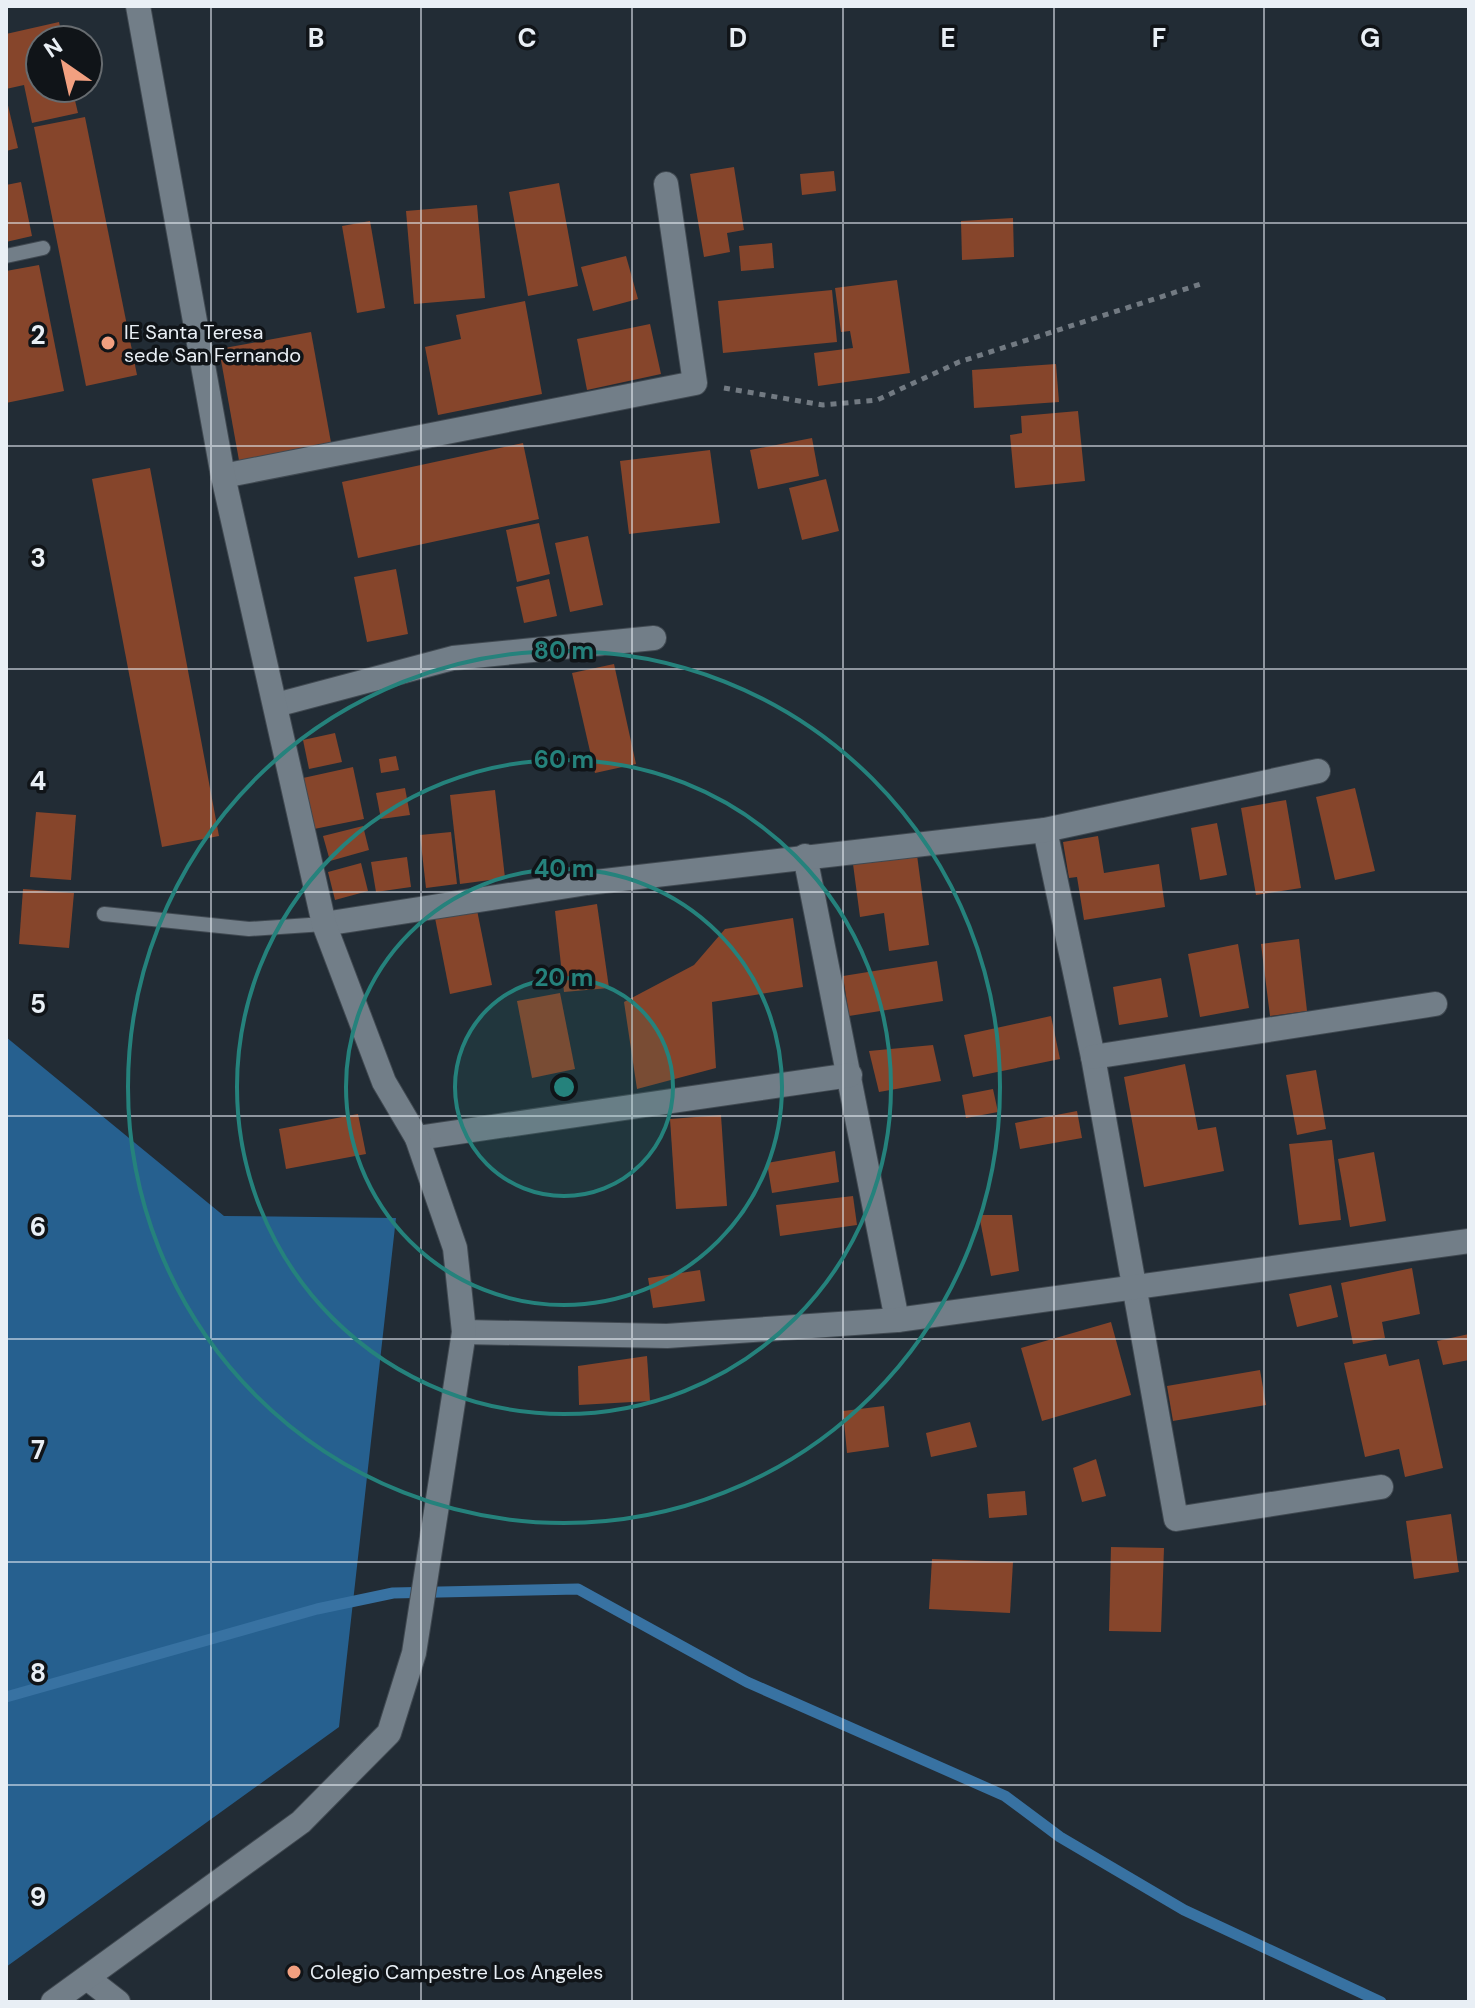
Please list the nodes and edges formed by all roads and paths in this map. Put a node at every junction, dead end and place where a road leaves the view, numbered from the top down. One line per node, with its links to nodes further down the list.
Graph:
1 (138, 6): 7 (street)
2 (666, 184): 6 (street)
3 (43, 248): 4 (lane)
4 (6, 256)
5 (1204, 283): 6 (path)
6 (695, 383): 7 (street)
7 (223, 476): 9 (street)
8 (654, 638): 9 (street)
9 (276, 705): 14 (street)
10 (1318, 771): 11 (street)
11 (1045, 830): 12 (street); 16 (street)
12 (805, 856): 14 (street); 17 (street)
13 (104, 914): 14 (lane)
14 (324, 924): 18 (street)
15 (1435, 1004): 16 (street)
16 (1093, 1057): 20 (street)
17 (850, 1075): 18 (street); 21 (street)
18 (417, 1138): 22 (street)
19 (1469, 1241): 20 (street)
20 (1133, 1286): 21 (street); 23 (street)
21 (897, 1320): 22 (street)
22 (464, 1332): 24 (street)
23 (1381, 1487)
24 (87, 1978): 25 (street); 26 (street)
25 (53, 2002)
26 (118, 2002)

